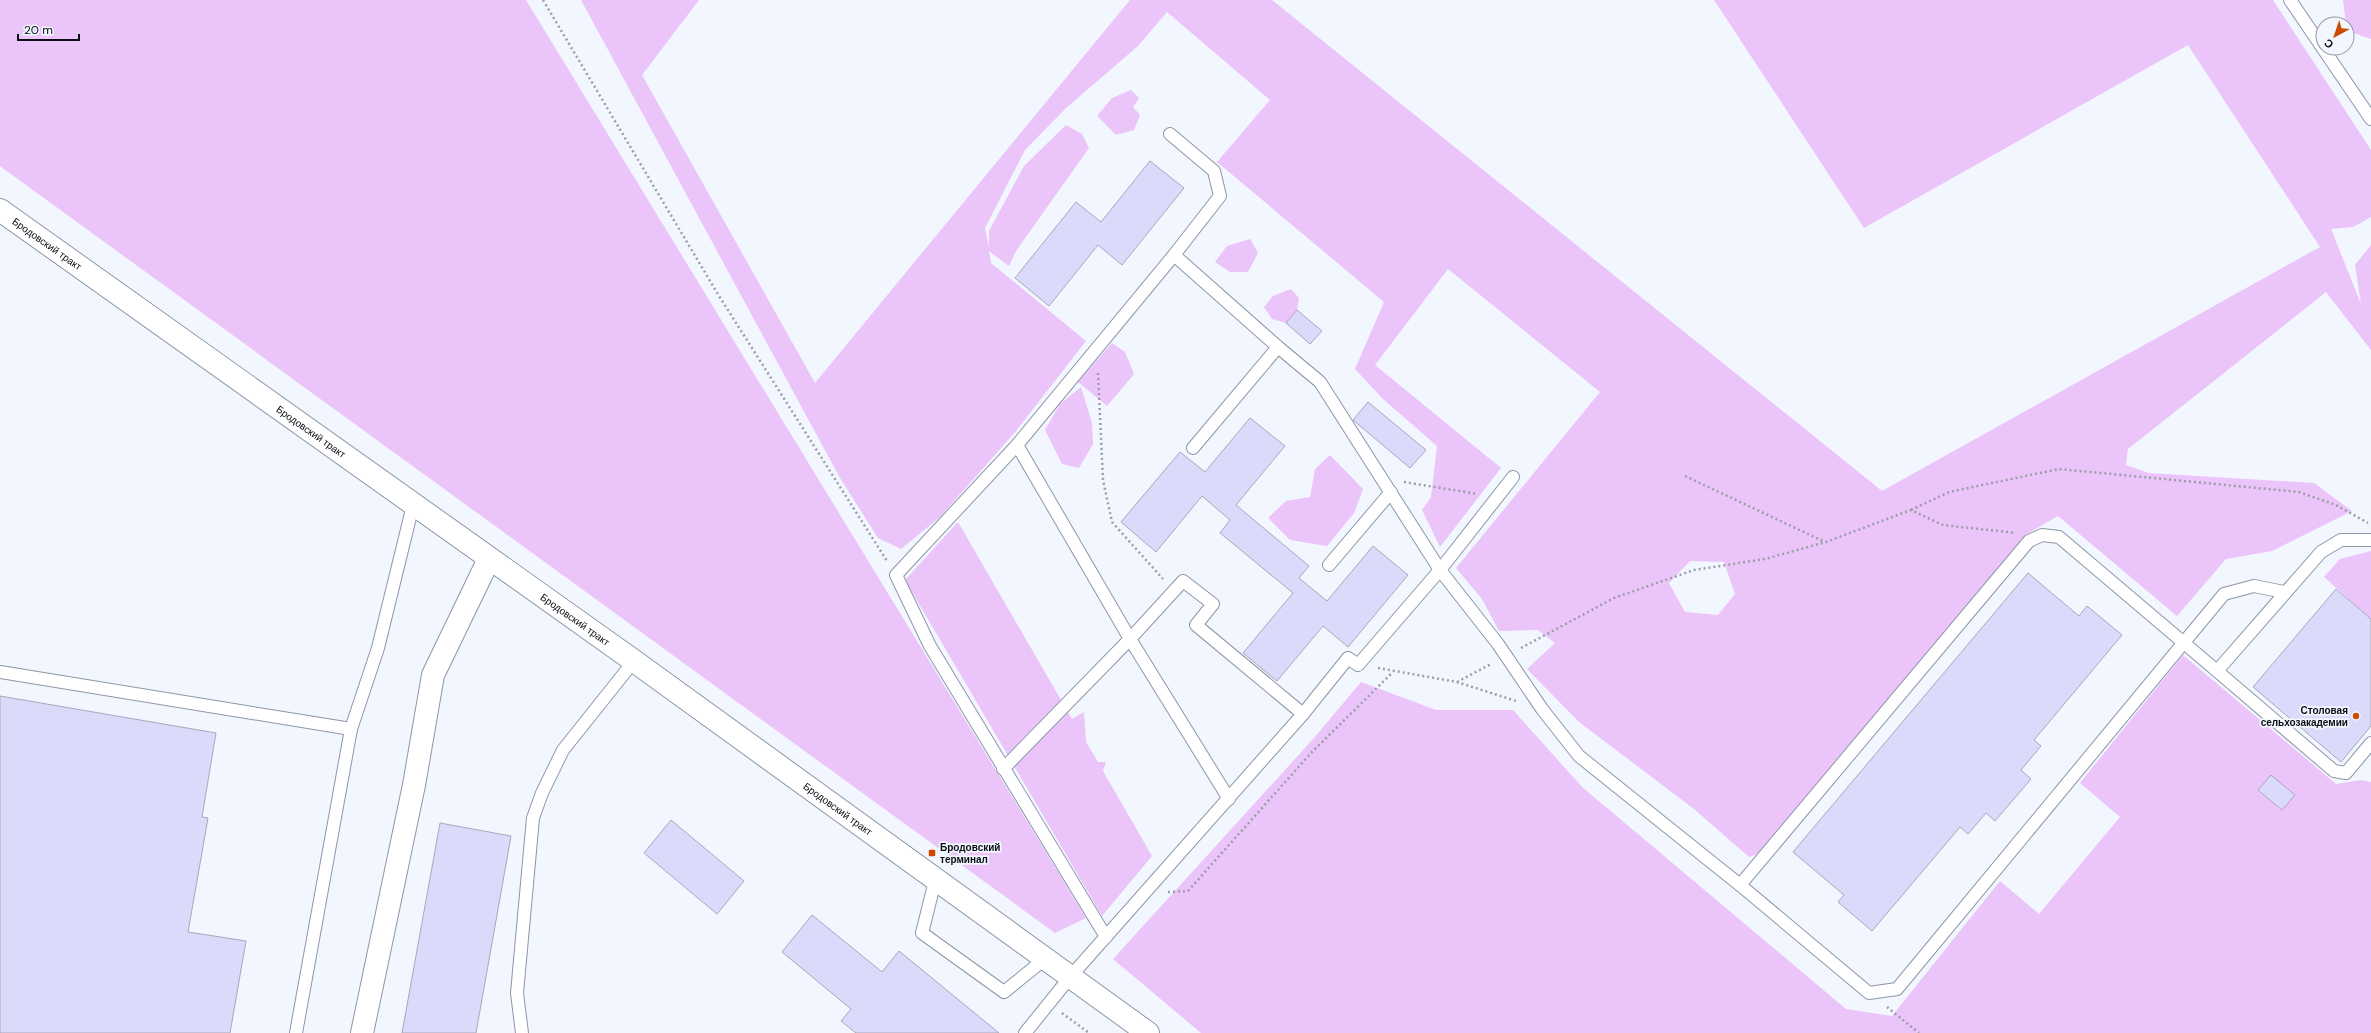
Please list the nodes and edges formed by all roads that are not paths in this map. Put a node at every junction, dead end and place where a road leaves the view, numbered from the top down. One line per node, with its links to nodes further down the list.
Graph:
1 (2290, 0): 2 (lane)
2 (2371, 119)
3 (1170, 134): 5 (lane)
4 (0, 210): 11 (street, Бродовский тракт)
5 (1174, 255): 6 (lane); 7 (lane)
6 (1278, 348): 8 (lane); 10 (lane)
7 (1016, 445): 17 (lane); 26 (lane)
8 (1193, 448)
9 (1513, 477): 15 (lane)
10 (1391, 492): 14 (lane); 15 (lane)
11 (413, 505): 13 (street, Бродовский тракт); 23 (lane)
12 (2371, 540): 16 (lane)
13 (489, 559): 19 (street, Бродовский тракт); 34 (street)
14 (1329, 565)
15 (1440, 570): 22 (lane); 29 (lane)
16 (2284, 592): 18 (lane); 20 (lane)
17 (1130, 639): 22 (lane); 26 (lane); 27 (lane)
18 (2184, 643): 20 (lane); 29 (lane); 29 (lane)
19 (634, 661): 28 (street, Бродовский тракт); 35 (lane)
20 (2217, 671): 25 (lane)
21 (0, 672): 23 (lane)
22 (1303, 714): 27 (lane)
23 (352, 729): 33 (lane)
24 (2371, 743): 25 (lane)
25 (2367, 756)
26 (1003, 769): 30 (lane)
27 (1228, 799): 30 (lane)
28 (936, 877): 31 (street, Бродовский тракт); 31 (lane)
29 (1740, 886)
30 (1106, 937): 32 (lane)
31 (1046, 958): 32 (street, Бродовский тракт)
32 (1071, 976): 36 (lane); 37 (street, Бродовский тракт)
33 (296, 1033)
34 (362, 1033)
35 (522, 1033)
36 (1026, 1033)
37 (1148, 1033)

